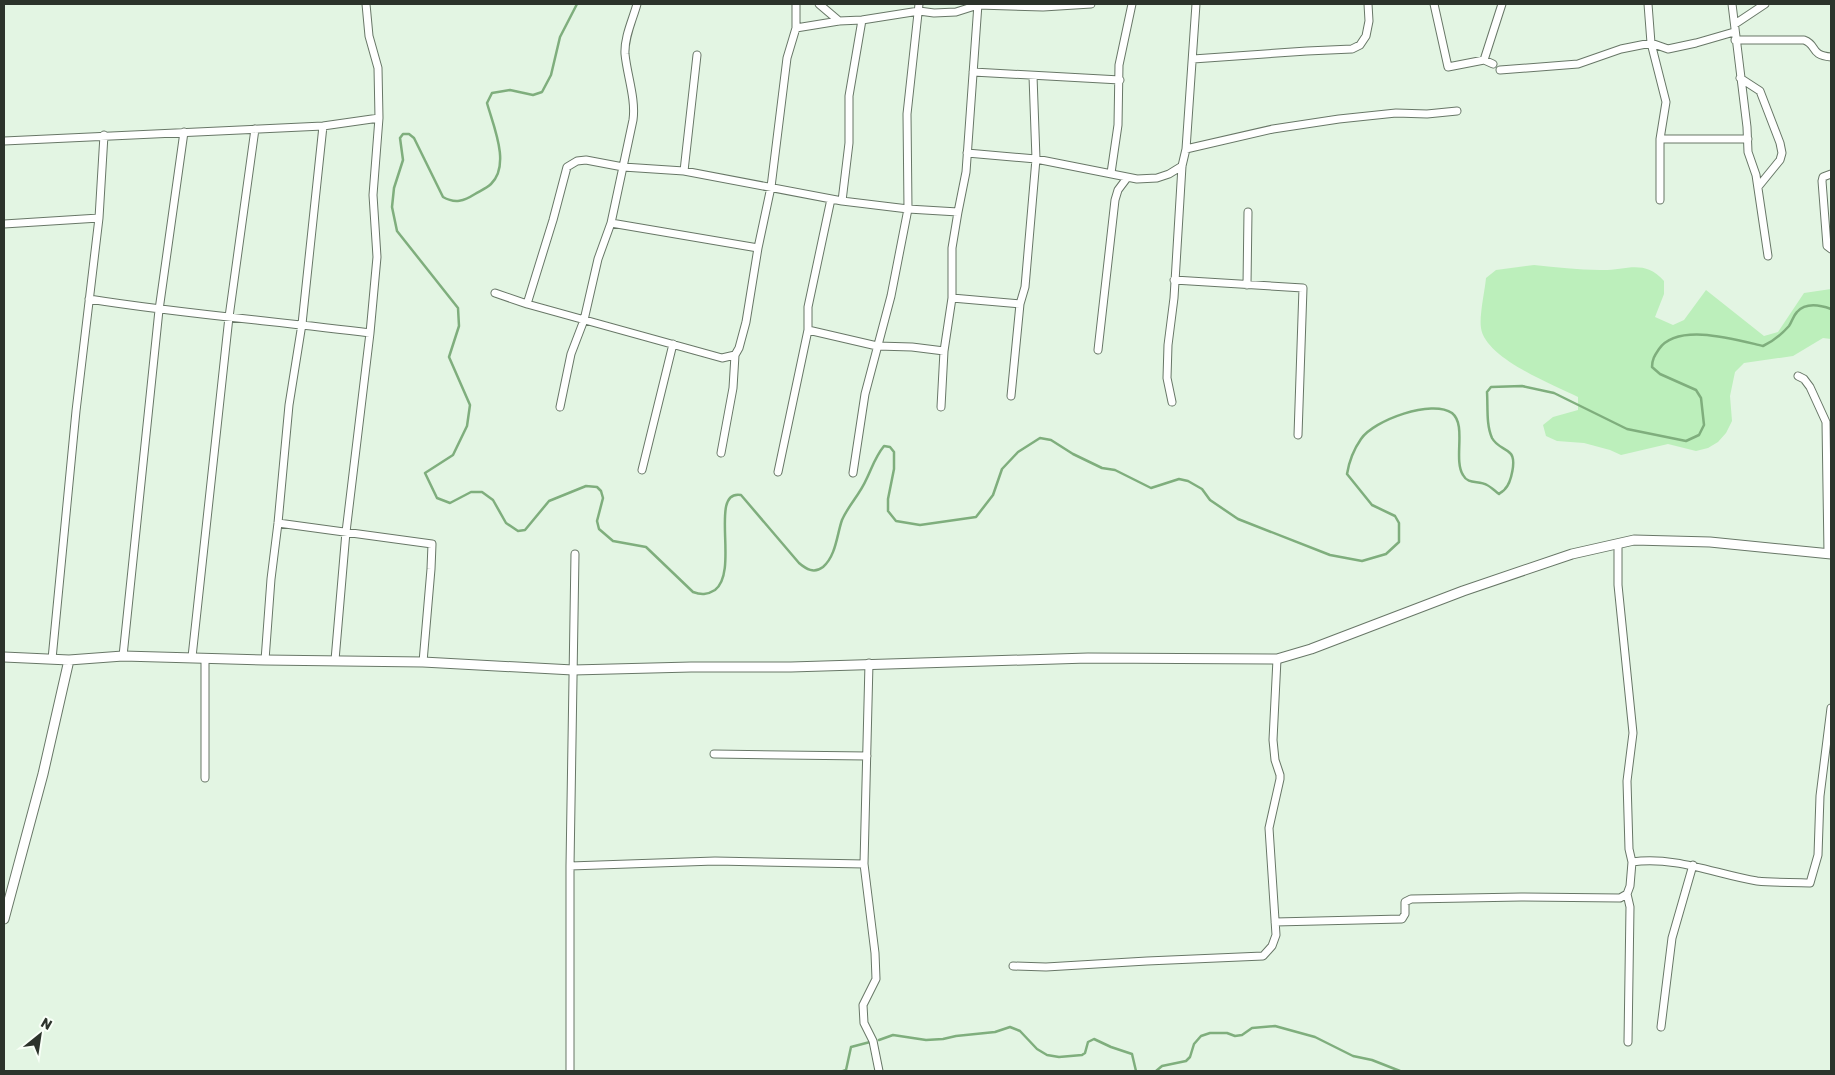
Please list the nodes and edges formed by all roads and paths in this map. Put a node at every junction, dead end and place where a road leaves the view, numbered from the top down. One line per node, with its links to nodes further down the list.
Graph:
1 (366, 4): 32 (street)
2 (638, 4): 44 (street)
3 (796, 4): 18 (street)
4 (819, 4): 17 (street)
5 (978, 4): 6 (street); 15 (street); 27 (street)
6 (1091, 4)
7 (1132, 4): 30 (street)
8 (1196, 4): 23 (street)
9 (1368, 4): 23 (street)
10 (1434, 4): 24 (street)
11 (1502, 4): 24 (street)
12 (1648, 4): 20 (street)
13 (1732, 4): 19 (street)
14 (1764, 4): 19 (street)
15 (919, 7): 16 (street); 54 (street)
16 (862, 20): 17 (street); 53 (street)
17 (839, 21): 18 (street)
18 (796, 28): 49 (street)
19 (1735, 32): 20 (street); 22 (street); 29 (street)
20 (1651, 44): 26 (street); 37 (street)
21 (697, 56): 45 (street)
22 (1831, 57)
23 (1193, 59): 40 (street)
24 (1484, 60): 25 (street)
25 (1494, 64)
26 (1500, 70)
27 (973, 72): 28 (street); 41 (street)
28 (1033, 76): 30 (street); 42 (street)
29 (1740, 78): 38 (street); 50 (street)
30 (1120, 80): 46 (street)
31 (1457, 111): 40 (street)
32 (379, 118): 33 (street); 75 (street)
33 (323, 126): 34 (street); 73 (street)
34 (255, 129): 35 (street); 71 (street)
35 (184, 132): 36 (street); 70 (street)
36 (104, 136): 39 (street); 57 (street)
37 (1660, 139): 38 (street); 52 (street)
38 (1748, 139): 50 (street)
39 (4, 141)
40 (1186, 149): 43 (street)
41 (967, 153): 42 (street); 55 (street)
42 (1036, 158): 46 (street); 69 (street)
43 (1182, 166): 48 (street); 63 (street)
44 (623, 167): 45 (street); 58 (street); 68 (street)
45 (684, 171): 49 (street)
46 (1111, 173): 48 (street)
47 (1831, 174): 61 (street)
48 (1127, 178): 78 (street)
49 (771, 187): 51 (street); 60 (street)
50 (1758, 187): 62 (street)
51 (832, 199): 53 (street); 74 (street)
52 (1660, 200)
53 (842, 201): 54 (street)
54 (908, 209): 55 (street); 77 (street)
55 (958, 212): 66 (street)
56 (1248, 212): 64 (street)
57 (99, 218): 59 (street); 67 (street)
58 (611, 223): 60 (street); 72 (street)
59 (4, 224)
60 (758, 248): 80 (street)
61 (1831, 249)
62 (1768, 256)
63 (1174, 280): 64 (street); 83 (street)
64 (1247, 285): 86 (street)
65 (495, 293): 68 (street)
66 (952, 298): 69 (street); 79 (street)
67 (89, 299): 70 (street); 100 (street)
68 (527, 304): 72 (street)
69 (1020, 304): 82 (street)
70 (159, 310): 71 (street); 96 (street)
71 (229, 318): 73 (street); 98 (street)
72 (584, 320): 76 (street); 84 (street)
73 (302, 324): 75 (street); 91 (street)
74 (808, 330): 77 (street); 89 (street)
75 (370, 333): 92 (street)
76 (674, 344): 80 (street); 88 (street)
77 (877, 346): 79 (street); 90 (street)
78 (1098, 350)
79 (944, 351): 85 (street)
80 (735, 354): 87 (street)
81 (1798, 376): 94 (street)
82 (1011, 396)
83 (1172, 402)
84 (560, 407)
85 (941, 408)
86 (1298, 435)
87 (721, 453)
88 (642, 470)
89 (778, 472)
90 (853, 473)
91 (278, 523): 92 (street); 103 (street)
92 (346, 532): 104 (street); 105 (street)
93 (1618, 544): 94 (street); 101 (street); 112 (street)
94 (1830, 553)
95 (575, 554): 107 (street)
96 (123, 656): 98 (street); 102 (street)
97 (4, 657): 100 (street)
98 (192, 657): 99 (street)
99 (205, 658): 103 (street); 111 (street)
100 (52, 659): 102 (street)
101 (1277, 659): 106 (street); 118 (street)
102 (69, 660): 117 (street)
103 (265, 660): 104 (street)
104 (335, 660): 105 (street)
105 (422, 662): 107 (street)
106 (869, 663): 107 (street); 110 (street)
107 (573, 670): 115 (street)
108 (1831, 708): 114 (street)
109 (714, 754): 110 (street)
110 (867, 756): 113 (street)
111 (205, 778)
112 (1632, 862): 114 (street); 116 (street)
113 (864, 864): 115 (street); 123 (street)
114 (1693, 865): 120 (street)
115 (570, 866): 122 (street)
116 (1627, 894): 118 (street); 121 (street)
117 (4, 919)
118 (1275, 922): 119 (street)
119 (1013, 966)
120 (1661, 1027)
121 (1628, 1042)
122 (570, 1071)
123 (879, 1071)

